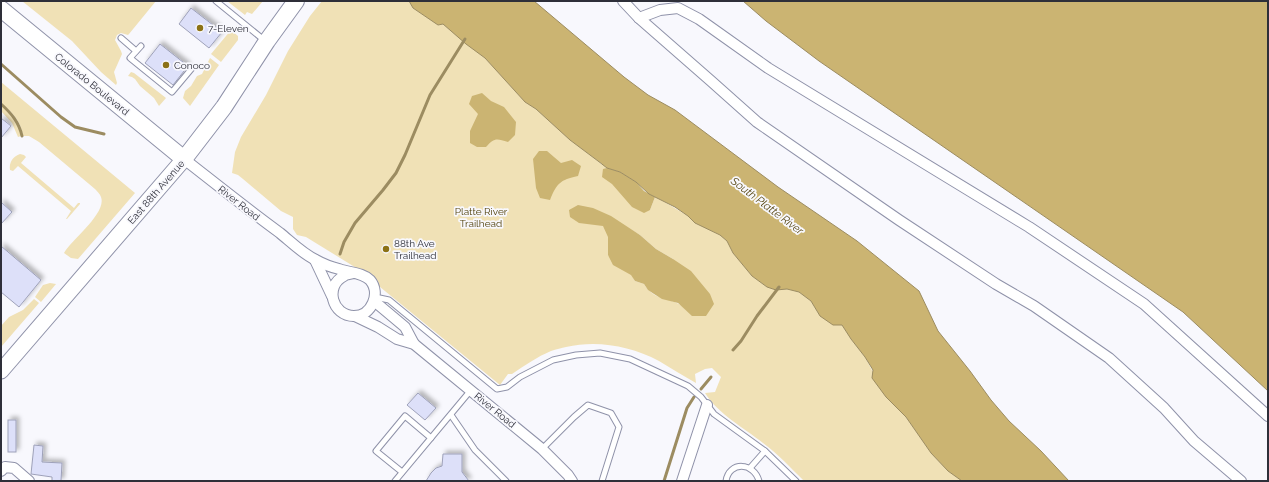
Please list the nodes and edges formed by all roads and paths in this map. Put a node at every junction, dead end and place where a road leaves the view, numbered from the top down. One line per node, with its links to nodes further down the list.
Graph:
1 (216, 1): 7 (lane)
2 (296, 1): 7 (main road, East 88th Avenue)
3 (623, 1): 5 (street)
4 (1, 9): 11 (main road, Colorado Boulevard)
5 (639, 18): 22 (street); 38 (street)
6 (121, 38): 9 (lane)
7 (267, 41): 11 (main road, East 88th Avenue)
8 (141, 46): 9 (lane)
9 (136, 51): 10 (lane)
10 (192, 67)
11 (184, 159): 12 (street, River Road); 18 (main road, East 88th Avenue)
12 (315, 260): 13 (street, River Road); 14 (street, River Road)
13 (353, 273): 14 (street); 15 (street)
14 (332, 296): 16 (street)
15 (374, 299): 16 (street); 17 (street, River Road); 20 (lane)
16 (355, 316): 17 (street, River Road)
17 (414, 344): 19 (street, River Road)
18 (1, 371)
19 (471, 390): 21 (lane); 24 (street, River Road)
20 (704, 401): 25 (lane); 34 (street)
21 (451, 415): 23 (lane); 31 (lane)
22 (1268, 416)
23 (431, 438): 28 (lane); 28 (lane)
24 (542, 449): 32 (street, River Road); 33 (lane)
25 (765, 451): 26 (lane); 37 (lane)
26 (750, 468): 35 (lane); 36 (lane)
27 (1, 471): 30 (street)
28 (402, 472): 29 (lane)
29 (397, 480)
30 (29, 481)
31 (506, 481)
32 (572, 481)
33 (602, 481)
34 (682, 481)
35 (726, 481)
36 (759, 481)
37 (796, 481)
38 (1241, 481)

